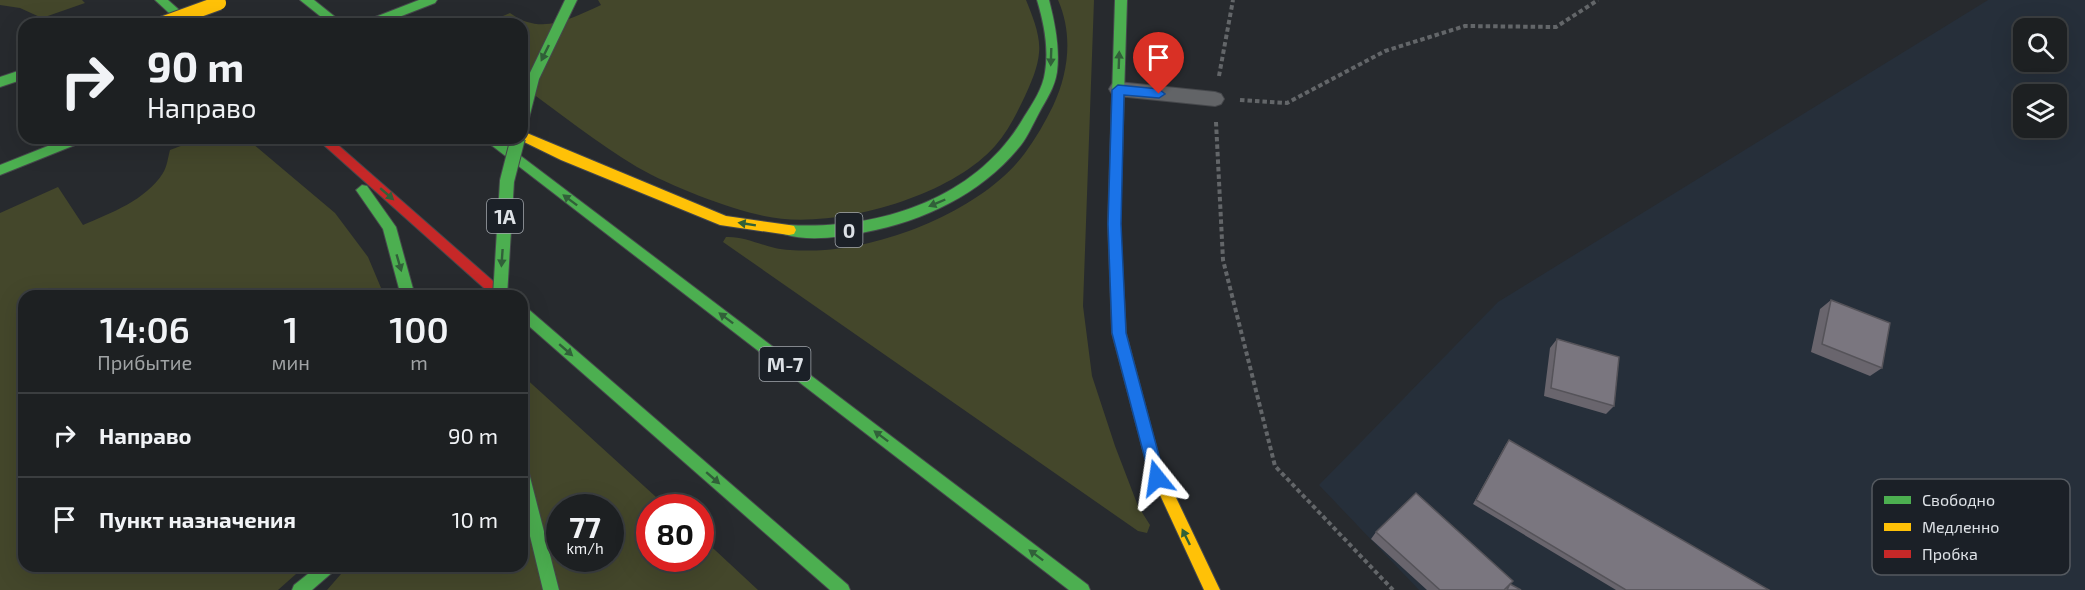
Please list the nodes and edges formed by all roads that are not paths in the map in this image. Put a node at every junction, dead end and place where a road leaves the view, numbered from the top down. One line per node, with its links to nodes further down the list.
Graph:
1 (161, 0): 9 (main road)
2 (306, 0): 10 (main road)
3 (431, 0): 11 (main road)
4 (571, 0): 15 (main road, one-way to 15)
5 (1042, 0): 17 (main road, 0, one-way to 17)
6 (1121, 0): 14 (main road, one-way to 6)
7 (223, 1): 8 (main road, bridge)
8 (177, 18)
9 (182, 18)
10 (330, 18)
11 (384, 18)
12 (18, 76): 13 (main road)
13 (0, 82)
14 (1118, 90): 16 (lane); 36 (main road, one-way to 14)
15 (528, 99)
16 (1215, 99)
17 (528, 139)
18 (65, 144): 23 (main road)
19 (328, 144): 26 (main road, one-way to 26)
20 (330, 144): 27 (main road, one-way to 27)
21 (496, 144): 35 (main road, М-7, one-way to 21)
22 (516, 144): 28 (main road, 1A, one-way to 28, bridge)
23 (37, 155): 24 (main road); 25 (main road)
24 (0, 170)
25 (0, 181)
26 (406, 290)
27 (494, 290)
28 (501, 290)
29 (528, 317): 34 (main road, one-way to 34)
30 (528, 497): 33 (main road)
31 (321, 572): 32 (main road)
32 (300, 590)
33 (551, 590)
34 (842, 590)
35 (1083, 590)
36 (1212, 590)

